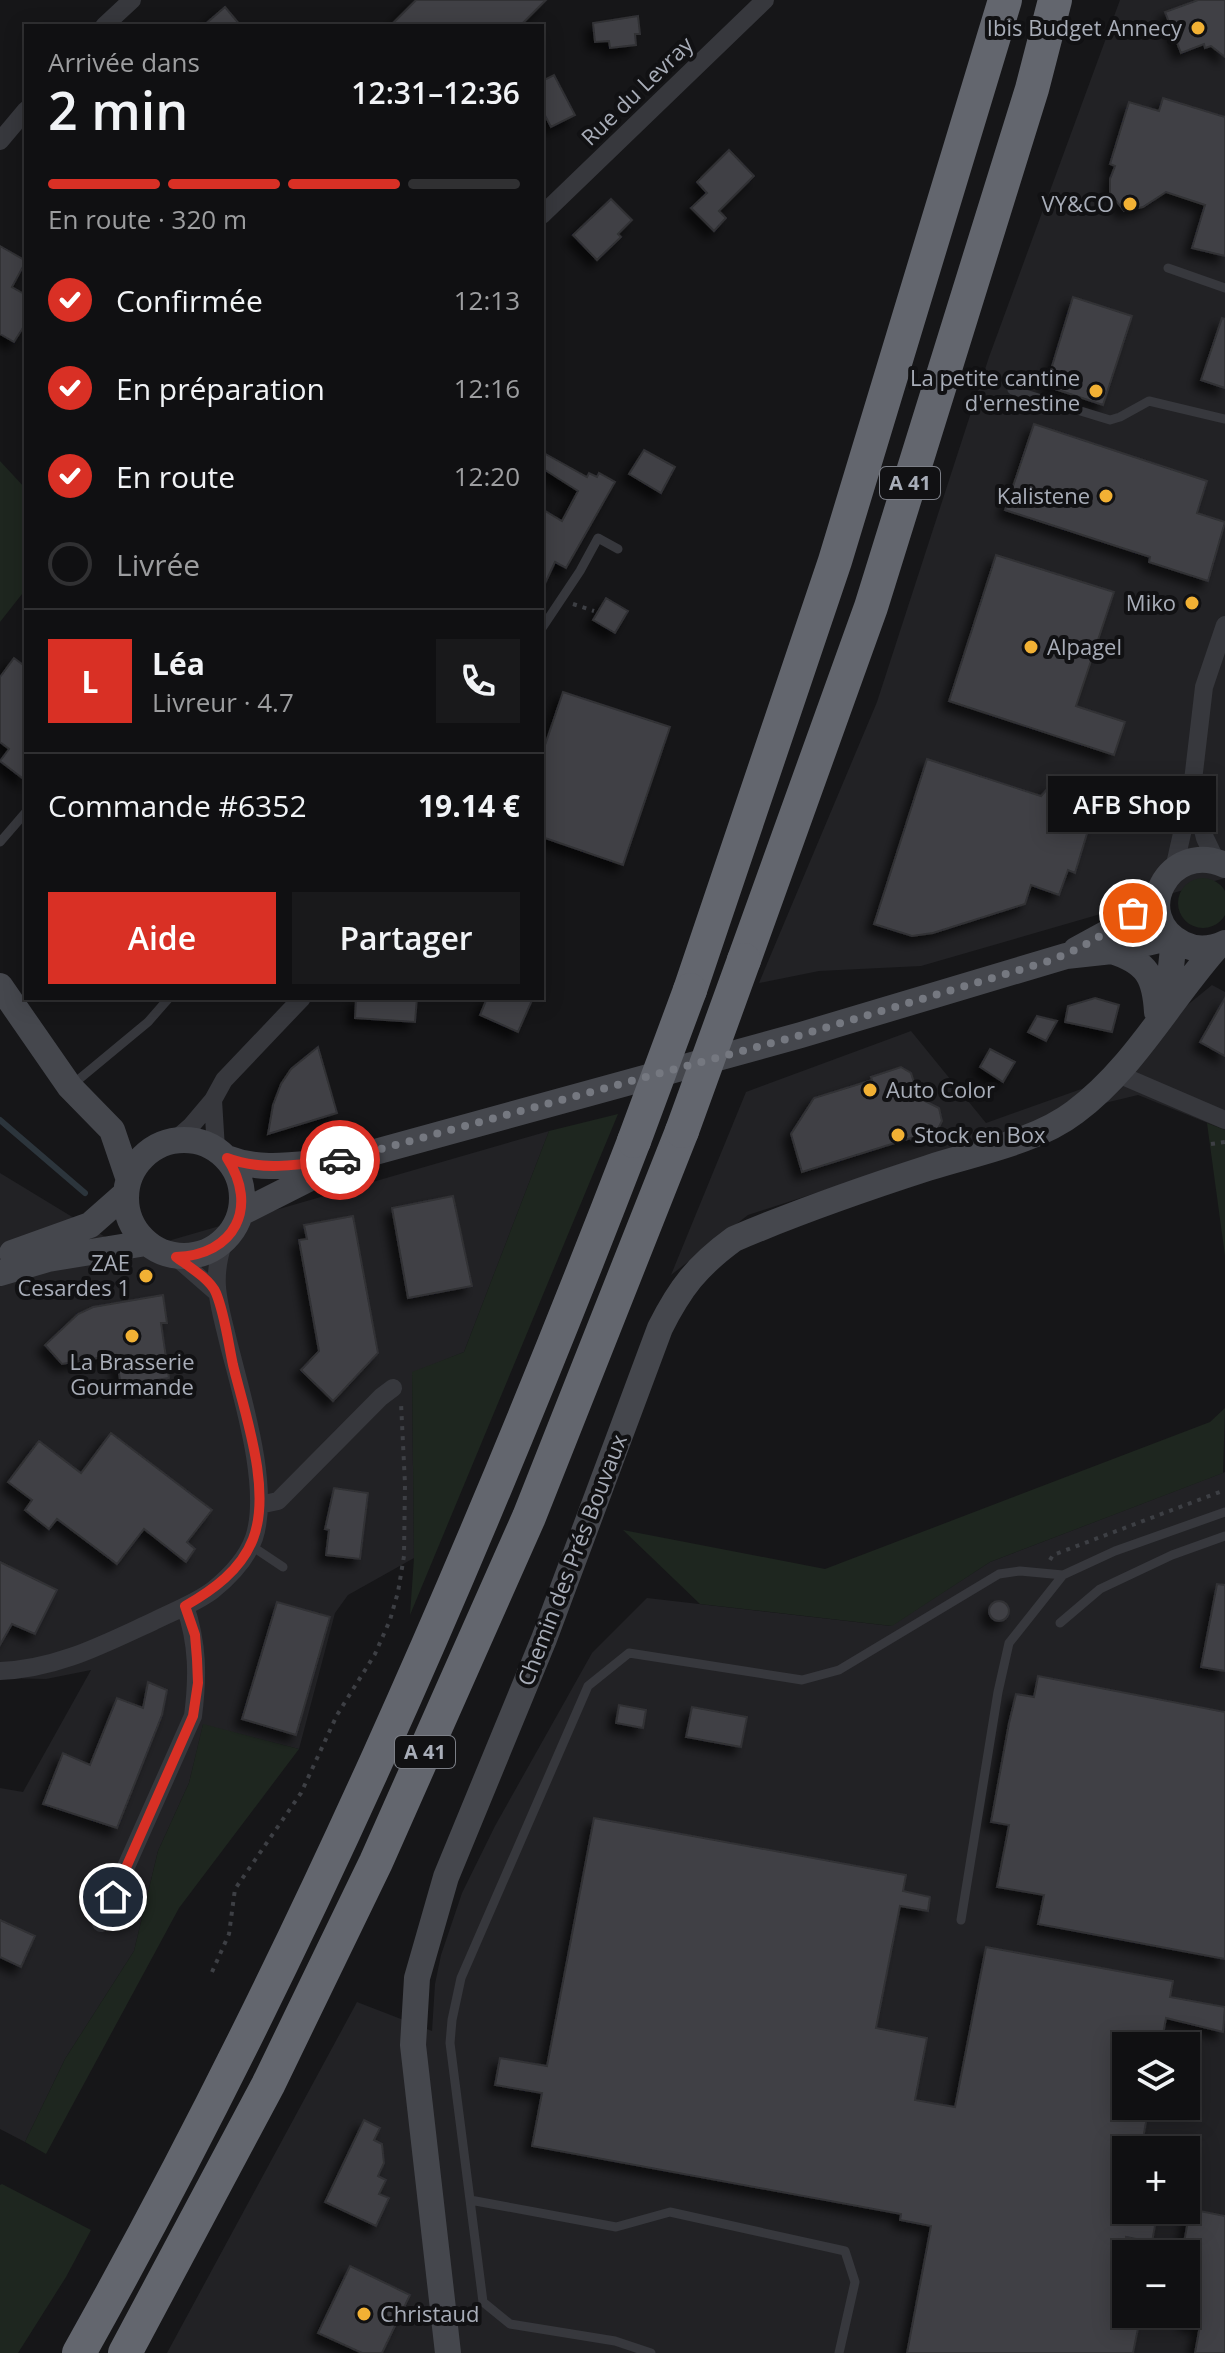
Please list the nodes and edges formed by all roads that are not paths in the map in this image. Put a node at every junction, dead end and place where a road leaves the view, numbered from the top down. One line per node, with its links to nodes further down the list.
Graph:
1 (132, 0): 5 (street)
2 (765, 0): 8 (street, Rue du Levray)
3 (1005, 0): 60 (highway, A 41, bridge)
4 (1055, 0): 61 (highway, A 41, bridge)
5 (106, 24)
6 (24, 112): 7 (street)
7 (0, 141)
8 (544, 213)
9 (1168, 268): 10 (lane)
10 (1225, 288)
11 (1012, 390): 12 (lane)
12 (1225, 419)
13 (618, 549): 14 (lane)
14 (544, 625)
15 (1225, 625): 17 (street)
16 (24, 814): 18 (lane)
17 (1191, 816): 19 (street); 20 (street)
18 (0, 842)
19 (1221, 863): 20 (street)
20 (1174, 869): 21 (street)
21 (1158, 893): 22 (street); 25 (street)
22 (1173, 938): 23 (street); 24 (street); 29 (street)
23 (1221, 945): 30 (street)
24 (1112, 951): 25 (street); 29 (street)
25 (1066, 956): 38 (street)
26 (0, 986): 32 (street)
27 (167, 1000): 32 (lane)
28 (300, 1000): 33 (street)
29 (1158, 1015): 30 (street)
30 (1140, 1046): 31 (street, Chemin des Prés Bouvaux)
31 (1118, 1074): 34 (street); 62 (street, Chemin des Prés Bouvaux)
32 (70, 1087): 35 (street)
33 (213, 1100): 36 (street); 37 (street)
34 (1225, 1120)
35 (112, 1130): 36 (street); 39 (street)
36 (165, 1143): 37 (street); 39 (street)
37 (221, 1154): 38 (street); 40 (street)
38 (346, 1160): 40 (street)
39 (126, 1186): 42 (street); 43 (street)
40 (241, 1213): 41 (street)
41 (224, 1241): 44 (street); 46 (street)
42 (146, 1243): 44 (street); 45 (street)
43 (0, 1257)
44 (176, 1257): 46 (street)
45 (0, 1273)
46 (215, 1291): 48 (street)
47 (393, 1388): 48 (street)
48 (259, 1505): 51 (street)
49 (1225, 1512): 53 (lane)
50 (1225, 1536): 55 (lane)
51 (250, 1545): 52 (lane); 54 (street)
52 (283, 1567)
53 (1063, 1575): 57 (lane); 59 (lane)
54 (185, 1606): 56 (street); 58 (street)
55 (1060, 1623)
56 (0, 1671)
57 (961, 1920)
58 (101, 1923)
59 (470, 2200): 63 (lane); 64 (lane)
60 (79, 2353)
61 (125, 2353)
62 (448, 2353)
63 (651, 2353)
64 (839, 2353)

